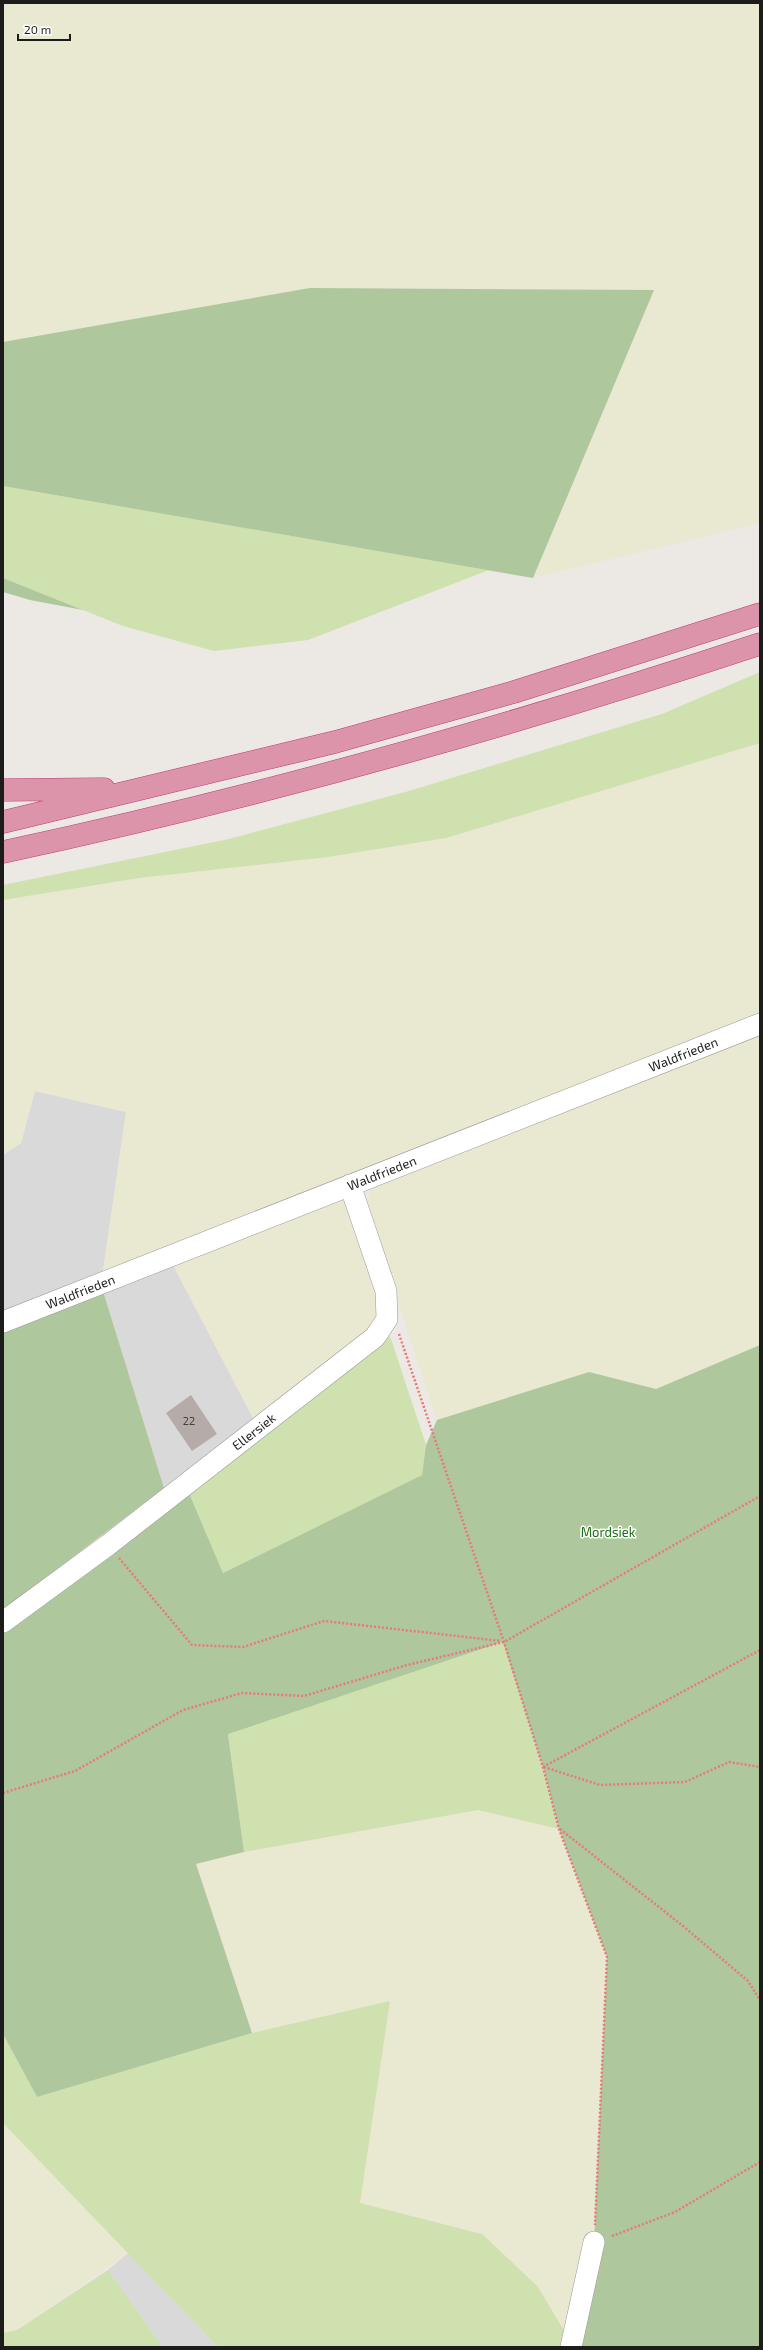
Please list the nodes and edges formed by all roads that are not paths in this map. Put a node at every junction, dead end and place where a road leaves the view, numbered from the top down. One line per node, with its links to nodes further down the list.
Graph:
1 (760, 614): 3 (highway)
2 (760, 644): 6 (highway)
3 (151, 787): 4 (highway); 5 (highway)
4 (3, 790)
5 (3, 822)
6 (3, 852)
7 (760, 1024): 8 (street, Waldfrieden)
8 (350, 1185): 9 (street, Waldfrieden); 10 (street, Ellersiek)
9 (3, 1322)
10 (3, 1622)
11 (594, 2242): 12 (street)
12 (571, 2347)

